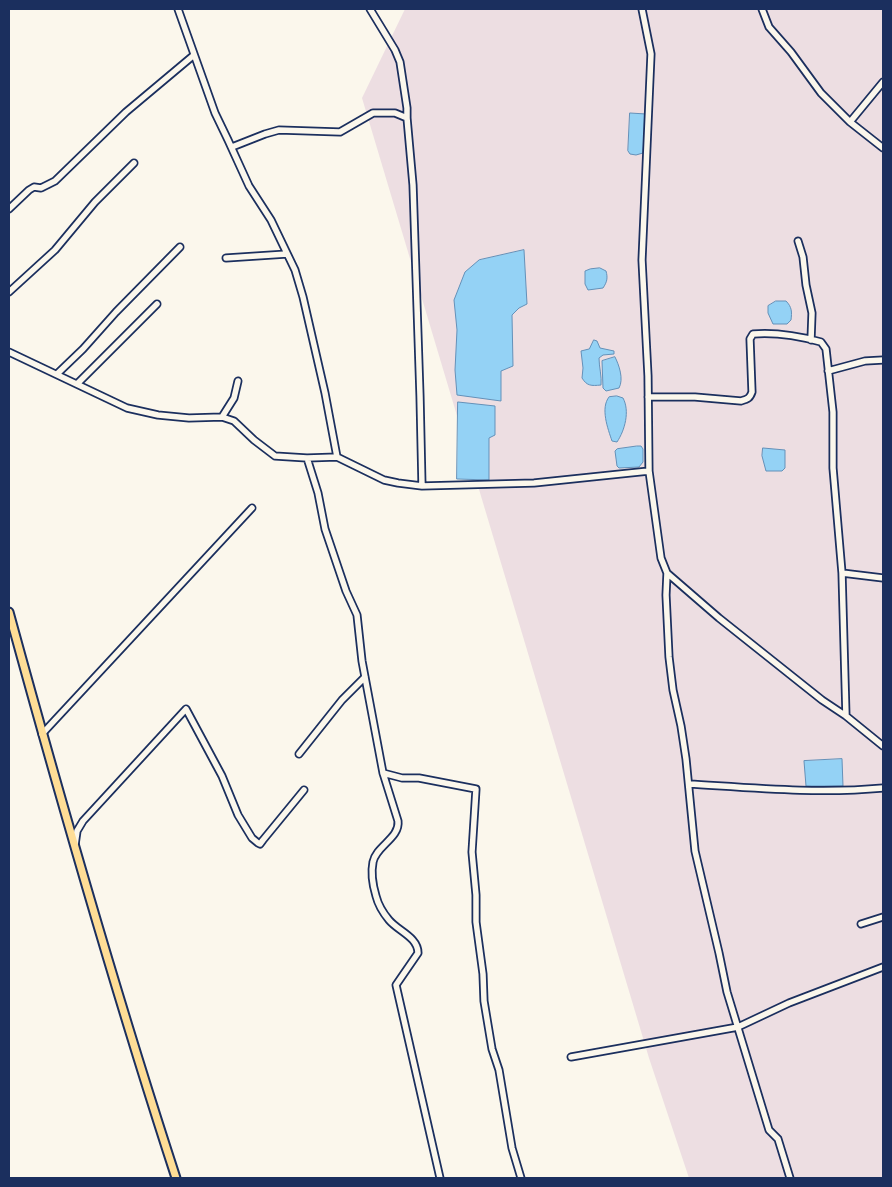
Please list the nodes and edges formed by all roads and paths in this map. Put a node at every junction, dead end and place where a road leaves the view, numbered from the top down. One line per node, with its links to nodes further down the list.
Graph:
1 (178, 9): 5 (street)
2 (370, 9): 7 (street)
3 (642, 9): 26 (street)
4 (762, 9): 8 (street)
5 (194, 55): 9 (street); 12 (street)
6 (883, 82): 8 (street)
7 (407, 118): 9 (street); 31 (street)
8 (850, 122): 10 (street)
9 (232, 147): 15 (street)
10 (883, 148)
11 (134, 163): 17 (street)
12 (9, 209)
13 (798, 241): 19 (street)
14 (180, 247): 23 (street)
15 (287, 254): 16 (street); 28 (street)
16 (226, 258)
17 (9, 292)
18 (157, 304): 25 (street)
19 (812, 340): 22 (street); 26 (street)
20 (9, 352): 23 (street)
21 (883, 360): 22 (street)
22 (828, 371): 34 (street)
23 (57, 374): 25 (street)
24 (238, 381): 27 (street)
25 (77, 384): 27 (street)
26 (648, 397): 30 (street)
27 (222, 417): 29 (street)
28 (337, 457): 29 (street); 31 (street)
29 (307, 458): 37 (street)
30 (649, 471): 31 (street); 33 (street)
31 (422, 486)
32 (252, 508): 39 (street)
33 (667, 573): 38 (street); 43 (street)
34 (842, 573): 35 (street); 38 (street)
35 (883, 578)
36 (9, 612): 39 (main road)
37 (365, 677): 41 (street); 42 (street)
38 (846, 716): 40 (street)
39 (42, 734): 46 (main road)
40 (883, 746)
41 (299, 754)
42 (384, 773): 53 (street); 54 (street)
43 (688, 784): 44 (street); 50 (street)
44 (883, 788)
45 (304, 790): 46 (street)
46 (74, 847): 52 (main road)
47 (883, 917): 48 (street)
48 (861, 924)
49 (883, 967): 50 (street)
50 (738, 1026): 51 (street); 55 (street)
51 (571, 1057)
52 (176, 1178)
53 (440, 1178)
54 (521, 1178)
55 (790, 1178)

